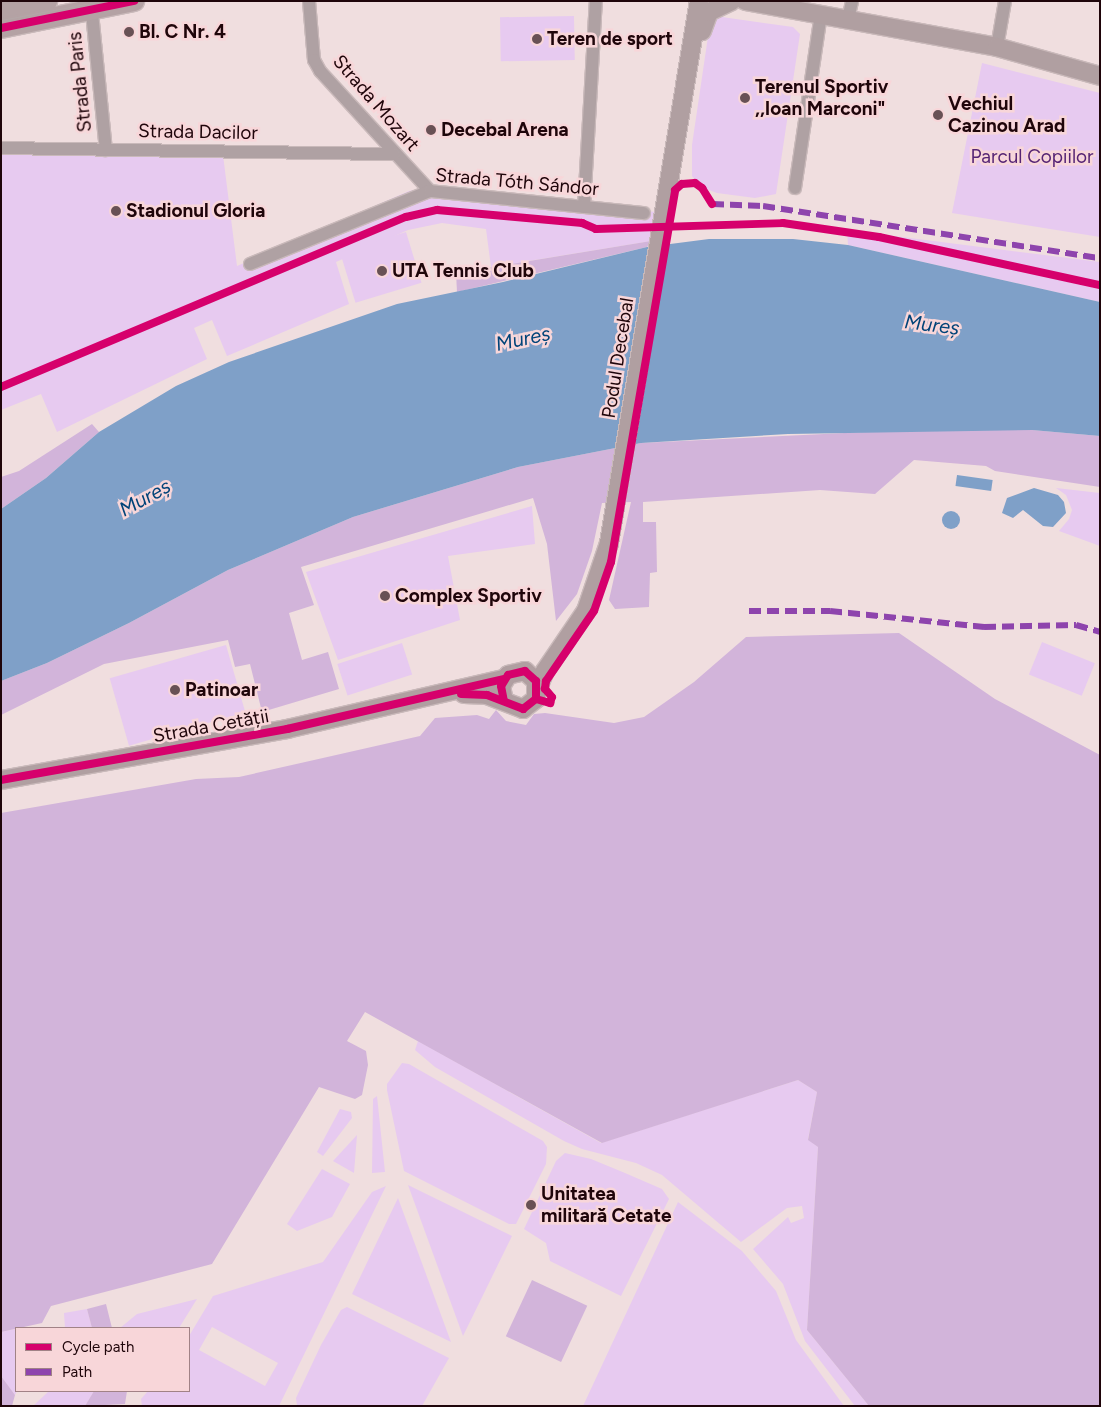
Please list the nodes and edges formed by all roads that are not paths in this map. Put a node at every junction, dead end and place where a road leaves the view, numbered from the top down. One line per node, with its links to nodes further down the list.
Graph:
1 (47, 1): 11 (main road)
2 (134, 1): 10 (main road)
3 (309, 1): 20 (street, Strada Mozart)
4 (596, 1): 23 (street)
5 (699, 1): 16 (main road, Podul Decebal)
6 (732, 1): 16 (main road)
7 (745, 1): 12 (main road)
8 (852, 1): 13 (street)
9 (1005, 1): 15 (street)
10 (91, 5): 14 (main road); 19 (street, Strada Paris)
11 (1, 9)
12 (821, 14): 13 (main road); 21 (street)
13 (848, 19): 15 (main road)
14 (1, 28)
15 (998, 47): 17 (main road)
16 (688, 68): 26 (main road, Podul Decebal)
17 (1100, 76)
18 (1, 148): 19 (street, Strada Dacilor)
19 (106, 150): 20 (street, Strada Dacilor)
20 (394, 154): 22 (street, Strada Mozart)
21 (795, 188)
22 (430, 191): 23 (street, Strada Tóth Sándor); 25 (street, Strada Tóth Sándor)
23 (584, 207): 24 (street, Strada Tóth Sándor)
24 (644, 213)
25 (250, 264)
26 (563, 645): 27 (main road); 29 (main road)
27 (525, 672): 28 (main road); 29 (main road)
28 (504, 679): 30 (main road, Strada Cetății); 31 (main road)
29 (538, 688): 31 (main road)
30 (426, 698): 31 (main road, Strada Cetății); 32 (main road, Strada Cetății)
31 (504, 701)
32 (1, 780)

